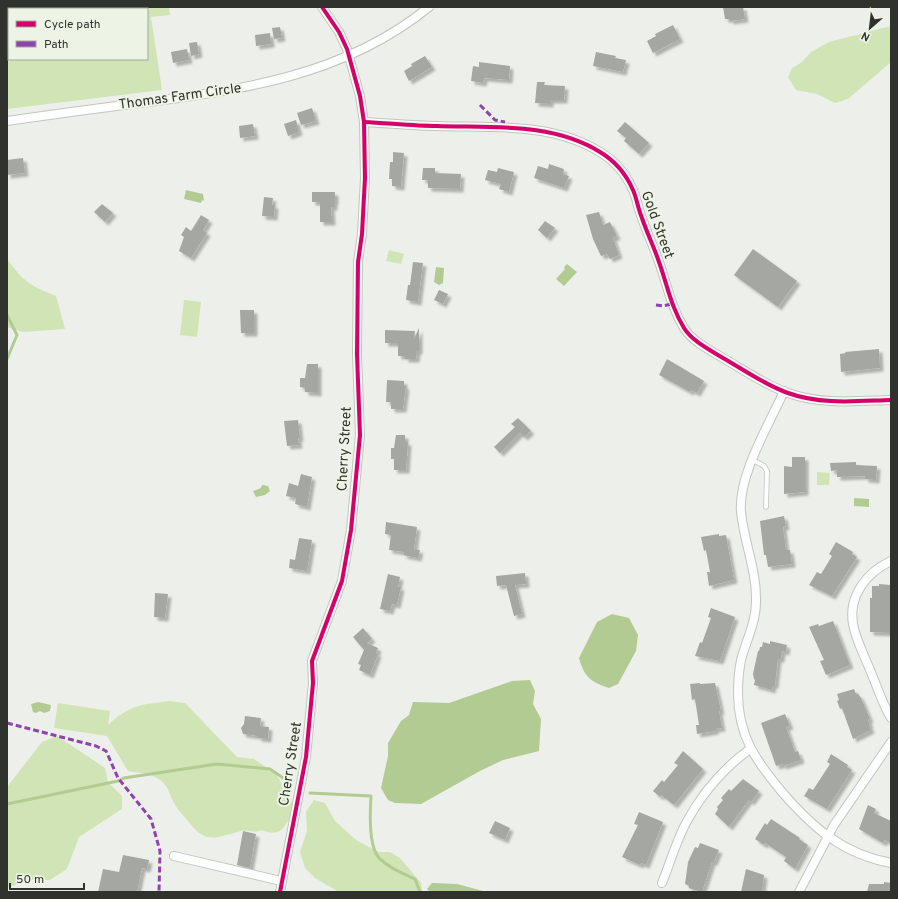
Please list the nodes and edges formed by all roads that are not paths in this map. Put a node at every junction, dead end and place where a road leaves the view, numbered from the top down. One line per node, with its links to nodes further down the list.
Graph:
1 (322, 7): 3 (street, Cherry Street)
2 (429, 7): 3 (street, Thomas Farm Circle)
3 (349, 54): 4 (street, Thomas Farm Circle); 5 (street, Cherry Street)
4 (7, 121)
5 (364, 122): 6 (street, Gold Street); 17 (street, Cherry Street)
6 (784, 391): 7 (street, Gold Street); 8 (street)
7 (891, 400)
8 (752, 460): 9 (lane); 13 (street)
9 (766, 507)
10 (891, 561): 11 (street)
11 (891, 718)
12 (891, 742): 14 (street)
13 (750, 749): 14 (street); 18 (street)
14 (828, 837): 16 (street); 20 (street)
15 (174, 856): 17 (street)
16 (891, 863)
17 (281, 881): 19 (street, Cherry Street)
18 (662, 884)
19 (280, 892)
20 (799, 892)

